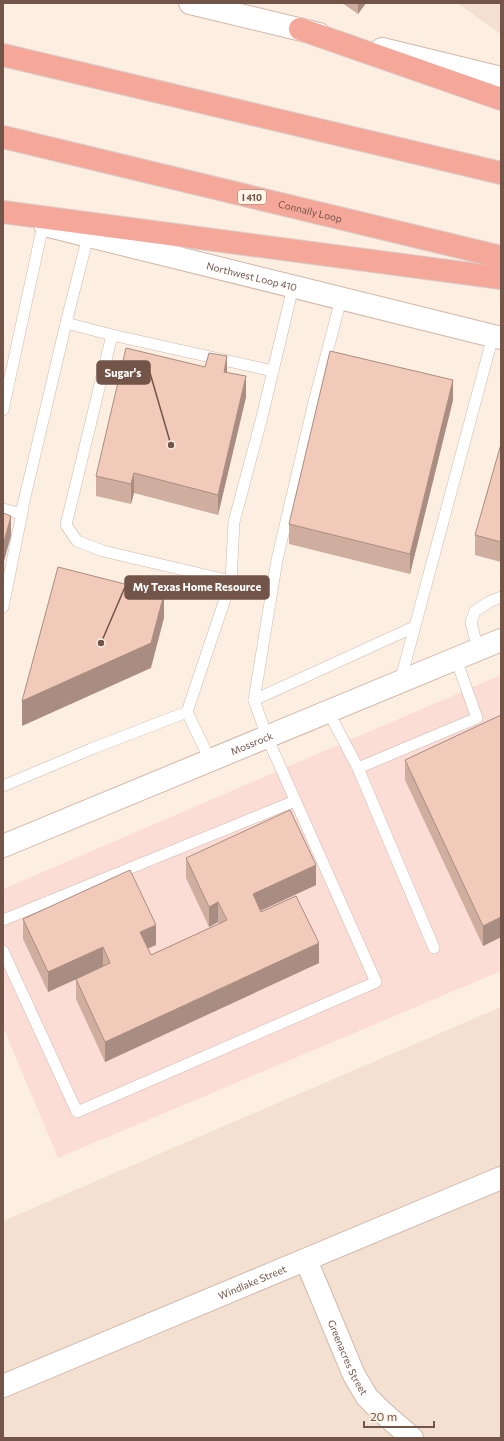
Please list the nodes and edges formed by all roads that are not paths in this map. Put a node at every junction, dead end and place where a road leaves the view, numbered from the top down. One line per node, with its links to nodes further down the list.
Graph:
1 (190, 3): 2 (street)
2 (300, 29): 4 (street); 5 (highway)
3 (3, 55): 7 (highway)
4 (501, 78)
5 (501, 99)
6 (3, 137): 11 (highway, Connally Loop / I 410)
7 (501, 173)
8 (3, 213): 9 (street, Northwest Loop 410); 12 (highway)
9 (43, 224): 10 (street, Northwest Loop 410); 19 (lane)
10 (88, 236): 13 (street, Northwest Loop 410); 15 (lane)
11 (501, 257)
12 (501, 278)
13 (293, 287): 14 (street, Northwest Loop 410); 18 (lane)
14 (341, 299): 17 (street, Northwest Loop 410); 30 (lane)
15 (66, 323): 16 (lane); 20 (lane)
16 (112, 335): 18 (lane); 22 (lane)
17 (497, 337): 25 (lane)
18 (273, 370): 22 (lane)
19 (3, 410)
20 (23, 508): 21 (lane); 24 (lane)
21 (3, 509)
22 (231, 581): 32 (lane)
23 (501, 597): 27 (lane)
24 (3, 607)
25 (414, 627): 29 (lane); 30 (lane)
26 (501, 640): 27 (street, Mossrock)
27 (478, 650): 28 (street, Mossrock)
28 (456, 658): 29 (street, Mossrock); 35 (lane)
29 (400, 682): 31 (street, Mossrock)
30 (254, 700): 33 (lane)
31 (328, 711): 33 (street, Mossrock); 35 (lane)
32 (187, 712): 34 (lane); 36 (lane)
33 (267, 737): 34 (street, Mossrock); 37 (lane)
34 (210, 760): 38 (street, Mossrock)
35 (358, 768): 40 (lane)
36 (3, 786)
37 (295, 801): 39 (lane); 41 (lane)
38 (3, 846)
39 (3, 920)
40 (434, 948)
41 (3, 951)
42 (501, 1178): 43 (street, Windlake Street)
43 (306, 1260): 44 (street, Windlake Street); 45 (street, Greenacres Street)
44 (3, 1386)
45 (412, 1438)

